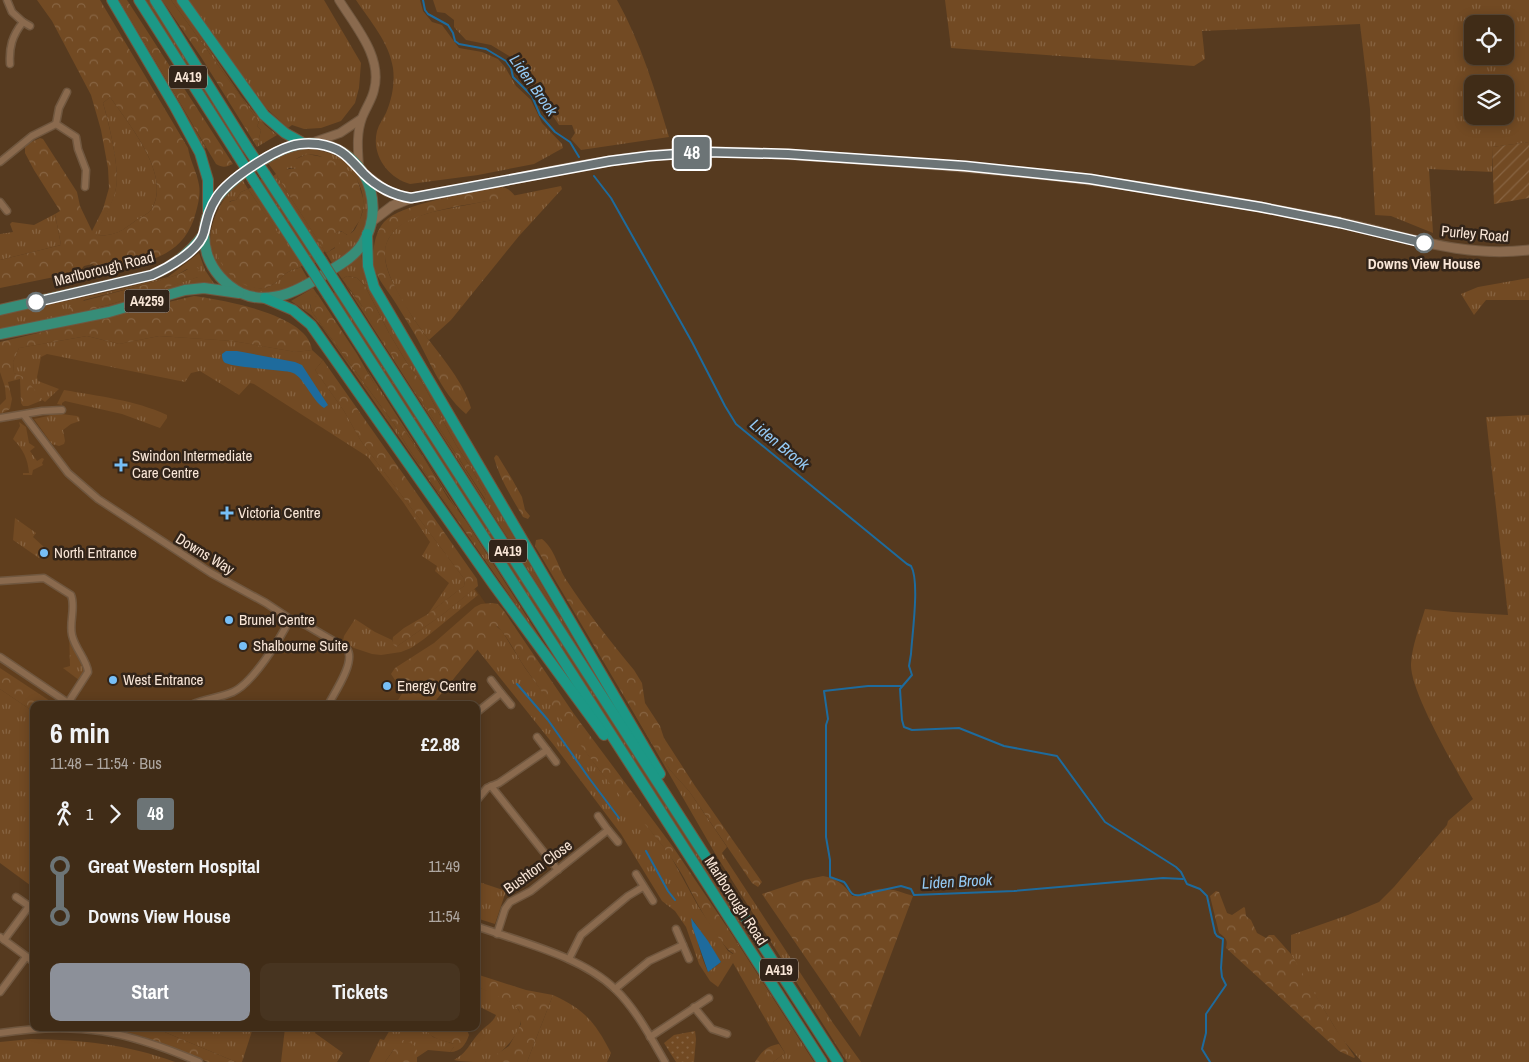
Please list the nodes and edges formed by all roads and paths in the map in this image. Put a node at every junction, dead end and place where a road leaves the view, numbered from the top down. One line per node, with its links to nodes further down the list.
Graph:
1 (7, 0): 7 (street)
2 (112, 0): 20 (highway, A419)
3 (139, 0): 48 (highway, A419, bridge)
4 (155, 0): 49 (highway, A419, bridge)
5 (182, 0): 13 (highway, A419)
6 (339, 0): 11 (street)
7 (23, 22): 8 (street); 9 (street)
8 (30, 26)
9 (10, 64)
10 (67, 92): 12 (street)
11 (361, 119): 13 (street); 15 (street)
12 (56, 124): 14 (street); 16 (street)
13 (307, 143): 15 (main road); 20 (main road)
14 (0, 162)
15 (362, 170): 17 (main road, Purley Road); 21 (main road)
16 (85, 187)
17 (411, 198): 21 (main road, Purley Road); 24 (main road, Purley Road)
18 (0, 202): 19 (street)
19 (7, 211)
20 (208, 214): 22 (main road)
21 (371, 222): 23 (main road)
22 (204, 234): 25 (main road); 27 (main road, Marlborough Road / A4259)
23 (368, 234): 26 (main road); 49 (highway, A419)
24 (1529, 250)
25 (240, 293): 26 (main road); 28 (main road, A4259)
26 (265, 298): 48 (highway, A419)
27 (0, 310)
28 (0, 334)
29 (62, 410): 30 (street)
30 (24, 415): 31 (street); 33 (street, Downs Way)
31 (0, 418)
32 (0, 581): 38 (street)
33 (290, 619): 39 (street); 40 (street, Downs Way)
34 (0, 657): 37 (street)
35 (491, 680): 36 (street)
36 (501, 693): 41 (street); 42 (street)
37 (65, 701)
38 (71, 701)
39 (204, 701)
40 (330, 701)
41 (511, 706)
42 (480, 709)
43 (537, 737): 44 (street)
44 (547, 750): 45 (street); 46 (street)
45 (556, 762)
46 (491, 786): 47 (street); 53 (street)
47 (480, 797)
48 (657, 806): 80 (highway, Marlborough Road / A419)
49 (679, 814): 81 (highway, Marlborough Road / A419)
50 (598, 816): 51 (street)
51 (608, 830): 52 (street); 53 (street, Bushton Close)
52 (618, 842)
53 (558, 870): 62 (street, Bushton Close)
54 (636, 874): 55 (street)
55 (643, 887): 57 (street); 66 (street)
56 (16, 897): 58 (street)
57 (652, 901)
58 (30, 906)
59 (30, 908): 63 (street)
60 (480, 928): 62 (street)
61 (676, 928): 64 (street)
62 (497, 934): 66 (street)
63 (2, 939): 65 (street)
64 (683, 945): 67 (street); 69 (street)
65 (26, 957): 68 (street); 70 (street)
66 (569, 959): 69 (street)
67 (688, 959)
68 (30, 960)
69 (615, 989): 77 (street)
70 (0, 992)
71 (709, 998): 72 (street)
72 (694, 1007): 76 (street); 77 (street)
73 (30, 1030): 75 (street)
74 (102, 1031): 78 (street)
75 (0, 1033)
76 (727, 1034)
77 (650, 1037): 79 (street)
78 (199, 1062)
79 (665, 1062)
80 (822, 1062)
81 (838, 1062)

